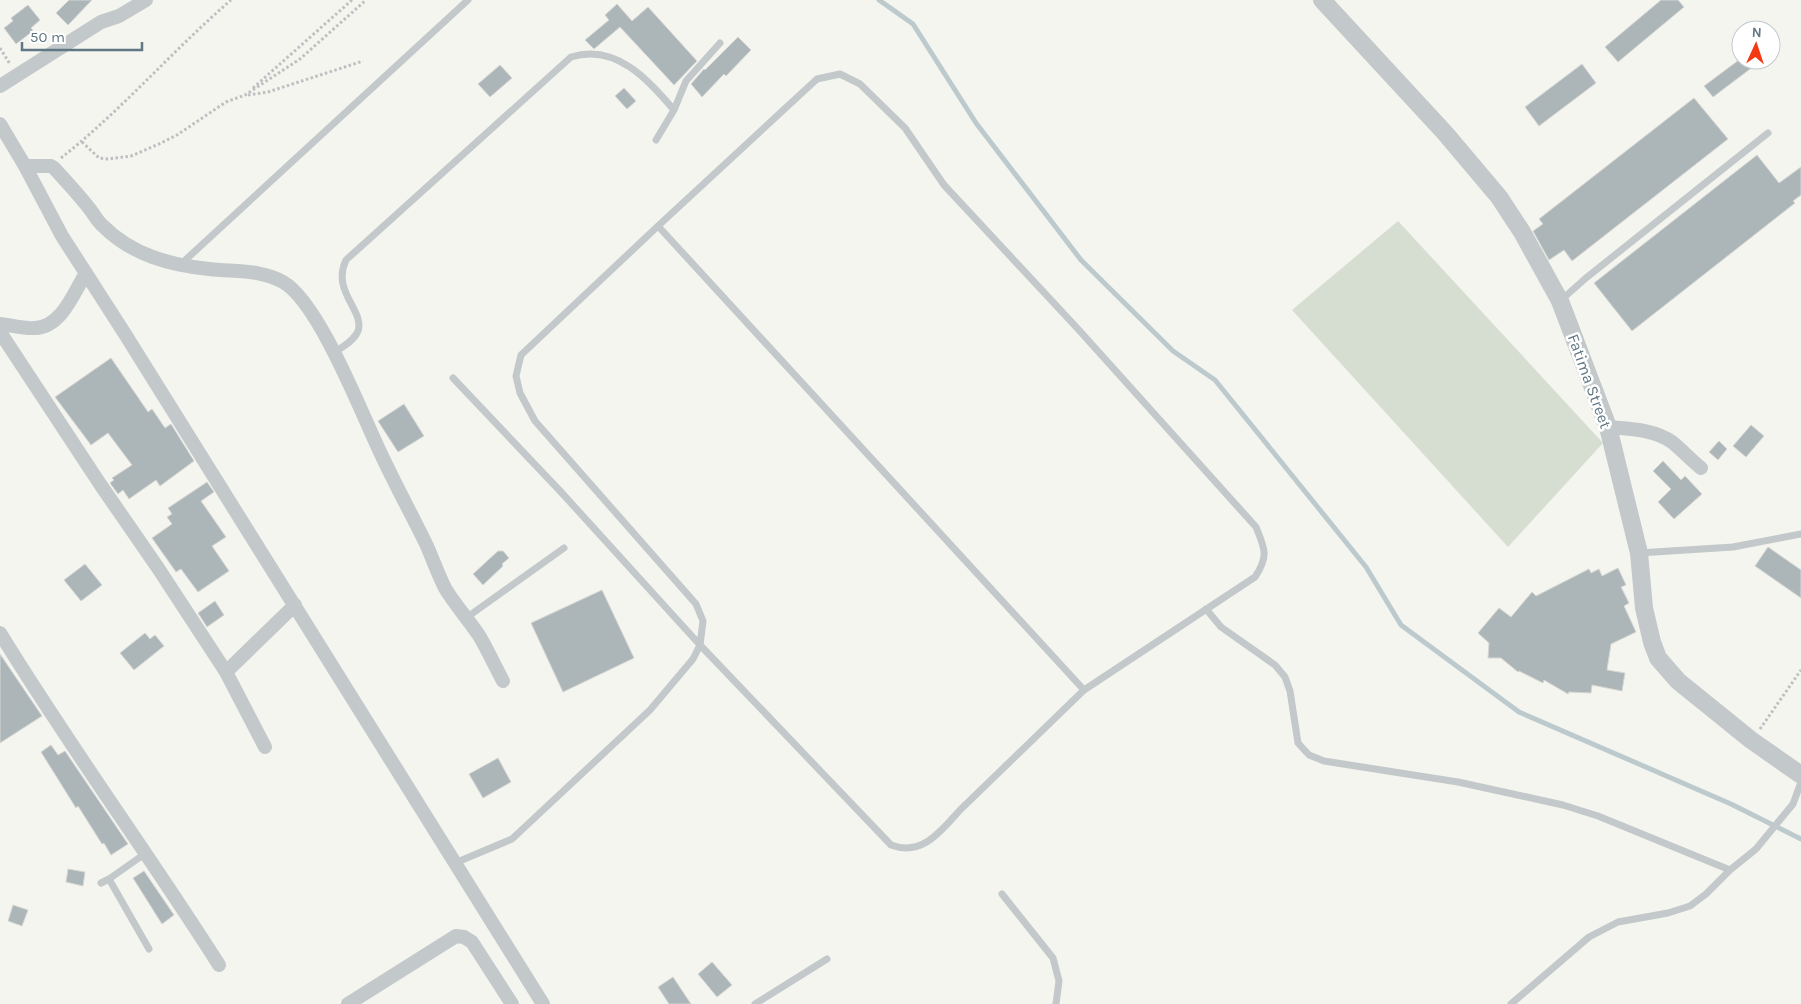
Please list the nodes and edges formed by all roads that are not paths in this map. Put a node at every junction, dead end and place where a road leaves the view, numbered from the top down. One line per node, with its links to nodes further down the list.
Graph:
1 (146, 0): 5 (street)
2 (468, 0): 12 (lane)
3 (1322, 0): 14 (street, Fatima Street)
4 (720, 43): 6 (lane)
5 (0, 86)
6 (674, 110): 9 (lane); 17 (lane)
7 (0, 124): 10 (street)
8 (1768, 134): 14 (lane)
9 (656, 140)
10 (25, 166): 12 (street); 13 (street)
11 (658, 226): 25 (lane); 28 (lane); 31 (lane)
12 (179, 266): 17 (street)
13 (86, 273): 15 (street); 24 (street)
14 (1560, 301): 19 (street, Fatima Street)
15 (0, 324)
16 (0, 332): 29 (street)
17 (334, 353): 26 (street)
18 (453, 378): 28 (lane)
19 (1608, 426): 20 (street); 23 (street, Fatima Street)
20 (1701, 468)
21 (1801, 534): 23 (lane)
22 (564, 548): 26 (lane)
23 (1639, 553): 33 (street, Fatima Street)
24 (295, 606): 29 (street); 36 (street)
25 (1206, 609): 31 (lane); 37 (lane)
26 (465, 618): 30 (street)
27 (0, 633): 35 (street)
28 (700, 644): 31 (lane); 36 (lane)
29 (226, 672): 32 (street)
30 (503, 681)
31 (1084, 690)
32 (264, 747)
33 (1801, 775)
34 (1801, 782): 37 (lane)
35 (146, 853): 38 (lane); 43 (street)
36 (455, 863): 46 (street)
37 (1730, 870): 49 (lane)
38 (109, 879): 39 (lane); 41 (lane)
39 (101, 883)
40 (1002, 894): 48 (lane)
41 (149, 949)
42 (827, 960): 47 (lane)
43 (219, 965)
44 (348, 1004): 45 (street)
45 (512, 1004)
46 (543, 1004)
47 (755, 1004)
48 (1056, 1004)
49 (1512, 1004)

